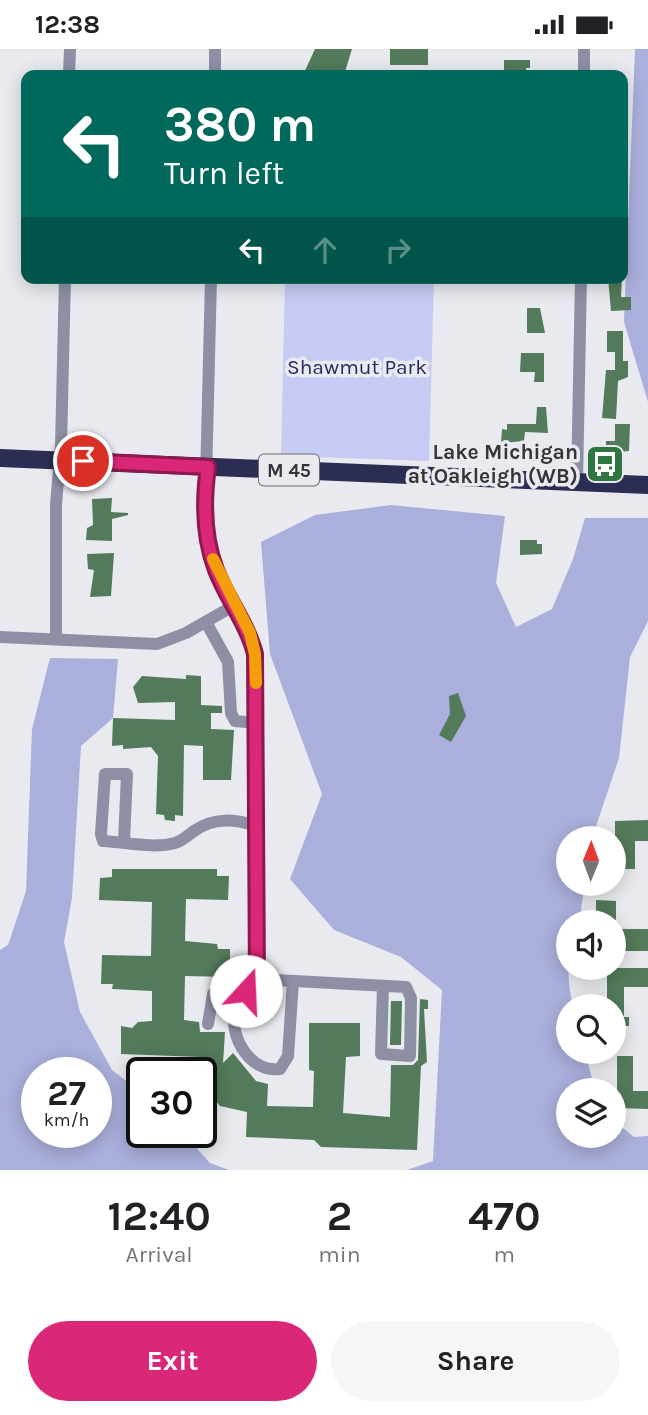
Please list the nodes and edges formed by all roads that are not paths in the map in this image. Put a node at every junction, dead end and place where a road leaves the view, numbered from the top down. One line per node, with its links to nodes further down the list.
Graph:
1 (70, 49): 4 (street)
2 (215, 49): 5 (street)
3 (584, 49): 6 (street)
4 (69, 70)
5 (215, 70)
6 (584, 70)
7 (65, 284): 11 (street)
8 (211, 284): 12 (street)
9 (581, 284): 13 (street)
10 (0, 458): 11 (highway, M 45)
11 (58, 460): 12 (highway, M 45); 18 (street)
12 (208, 467): 13 (highway, M 45); 15 (street)
13 (577, 482): 14 (highway, M 45)
14 (648, 485)
15 (235, 605): 16 (street); 19 (street)
16 (206, 622): 18 (street); 19 (street)
17 (0, 637): 18 (street)
18 (56, 639)
19 (257, 723): 20 (street)
20 (257, 826): 21 (street); 22 (street)
21 (124, 841): 21 (street)
22 (257, 979): 23 (street); 25 (street)
23 (293, 981): 24 (street); 25 (street)
24 (383, 986): 24 (street)
25 (244, 994): 26 (street)
26 (208, 1024)

